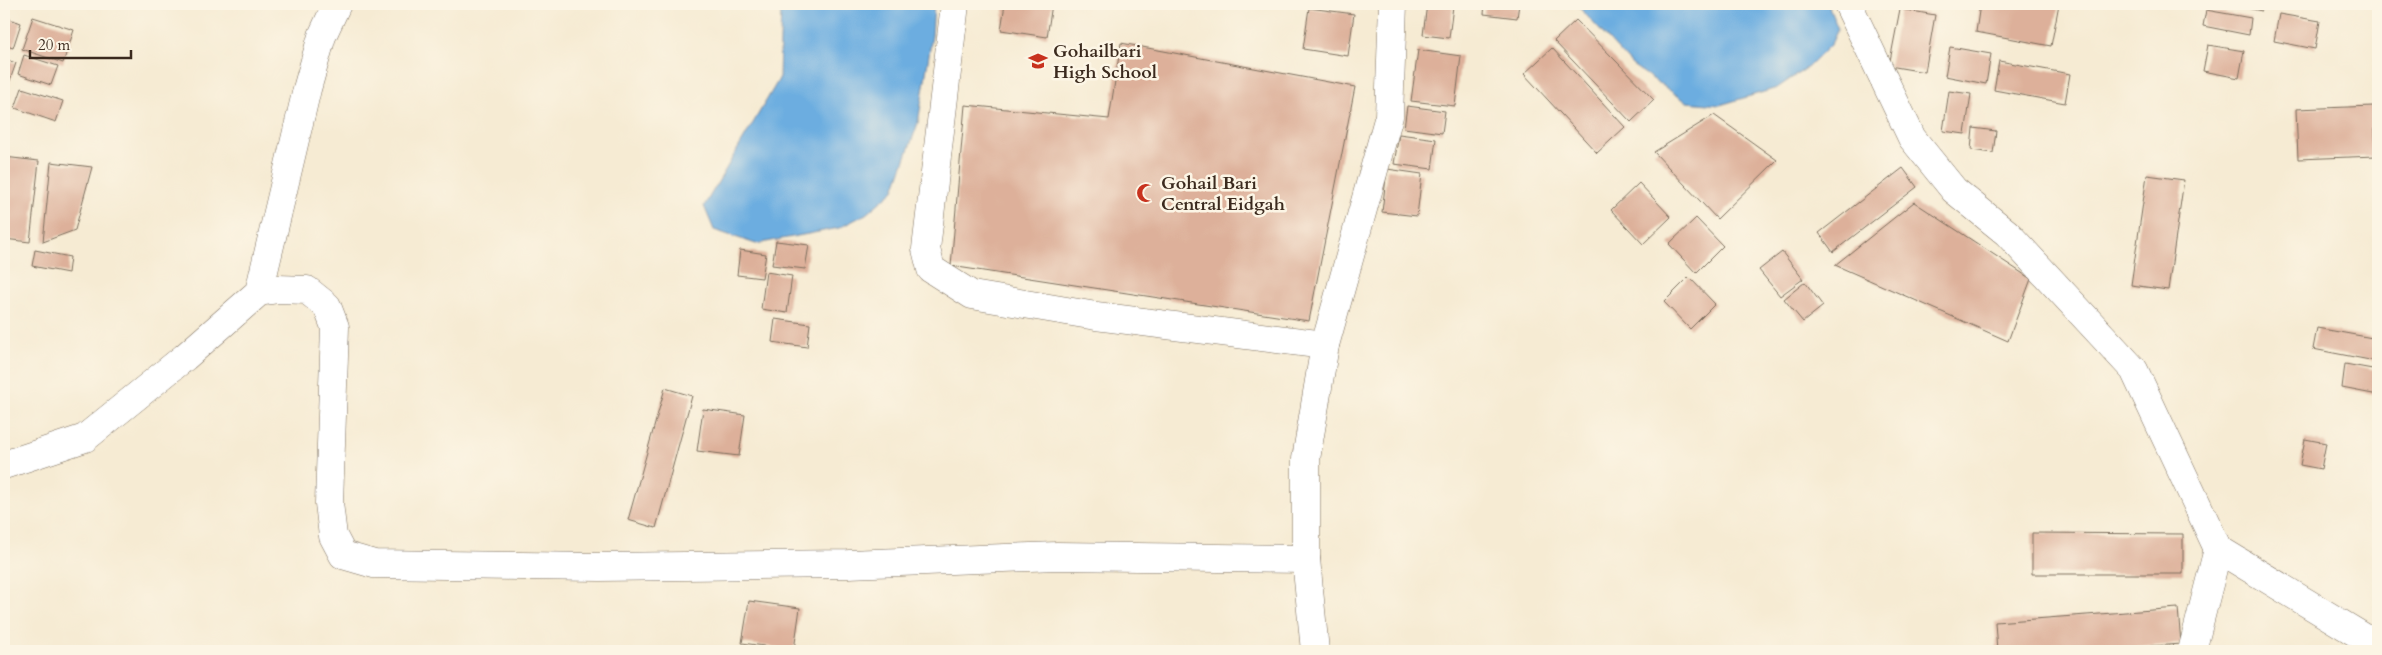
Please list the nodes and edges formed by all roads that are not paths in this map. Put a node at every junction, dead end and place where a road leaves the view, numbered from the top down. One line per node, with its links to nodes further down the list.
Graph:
1 (337, 4): 5 (street)
2 (955, 4): 6 (street)
3 (1393, 4): 6 (street)
4 (1848, 4): 8 (street)
5 (259, 292): 7 (street); 9 (street)
6 (1324, 345): 9 (street)
7 (4, 465)
8 (2218, 549): 10 (street); 12 (street)
9 (1306, 559): 11 (street)
10 (2378, 646)
11 (1315, 651)
12 (2192, 651)

